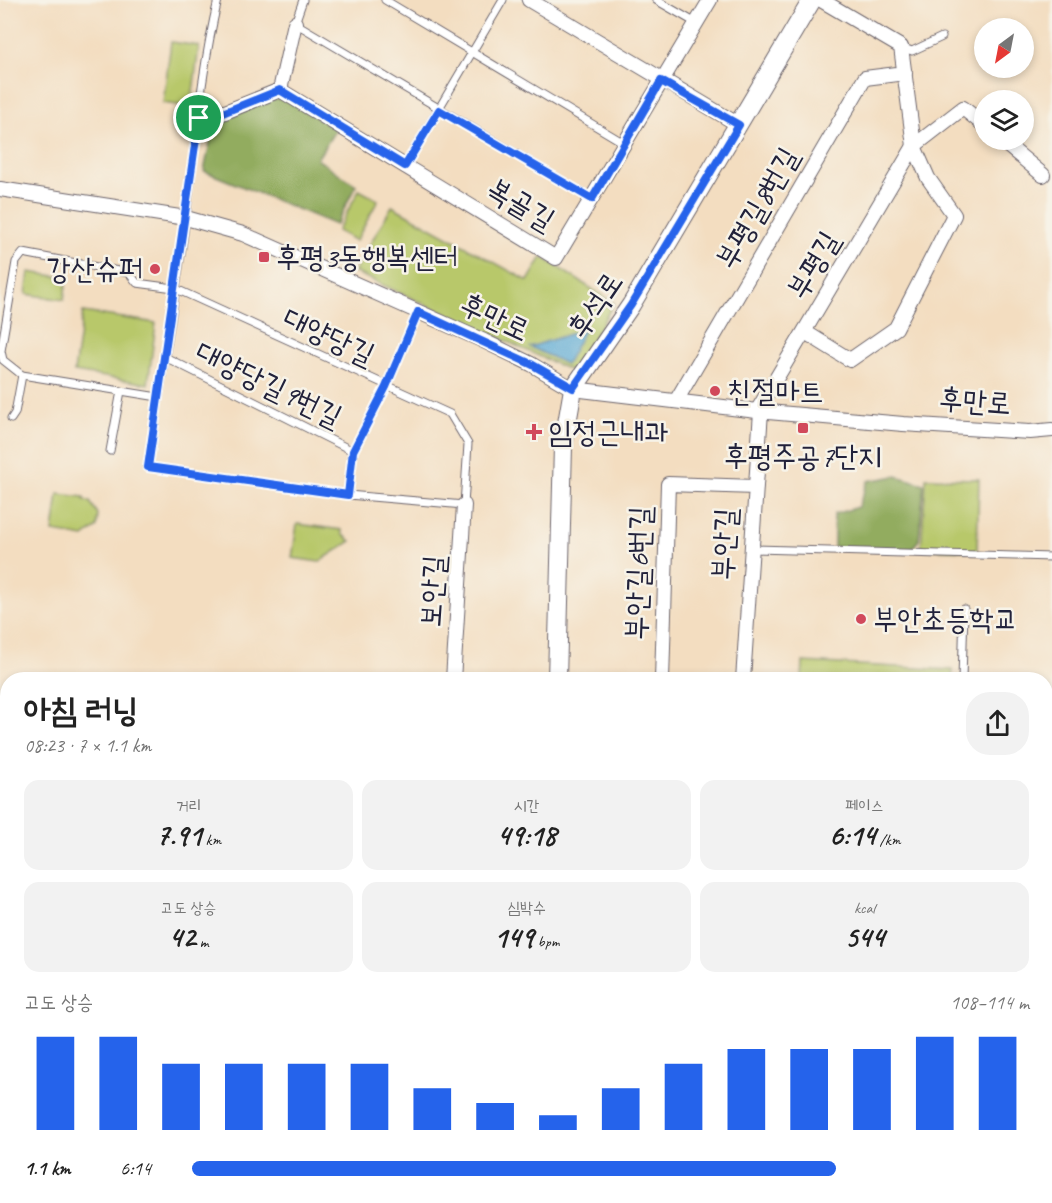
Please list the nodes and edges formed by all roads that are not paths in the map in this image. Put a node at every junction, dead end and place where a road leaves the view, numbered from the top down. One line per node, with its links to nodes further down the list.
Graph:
1 (218, 0): 20 (lane)
2 (303, 0): 10 (lane)
3 (385, 0): 14 (lane)
4 (503, 0): 14 (lane)
5 (529, 0): 16 (street)
6 (656, 0): 11 (lane)
7 (710, 0): 11 (street, 복골길)
8 (812, 0): 21 (street, 후석로)
9 (821, 0): 13 (street)
10 (296, 23): 17 (street); 18 (lane)
11 (696, 23): 16 (street, 복골길)
12 (942, 38): 13 (lane)
13 (901, 47): 15 (street)
14 (473, 52): 18 (lane); 22 (lane)
15 (905, 73): 23 (street); 39 (street, 부평길8번길)
16 (661, 81): 21 (street); 22 (street, 복골길)
17 (280, 90): 20 (street); 25 (street, 복골길)
18 (439, 110): 25 (lane); 28 (lane)
19 (974, 117): 23 (street, 부평길)
20 (199, 118): 29 (lane)
21 (739, 125): 36 (street, 후석로)
22 (624, 143): 28 (street, 복골길)
23 (914, 146): 32 (street, 부평길); 32 (street)
24 (1013, 150): 26 (street)
25 (405, 166): 28 (street, 복골길)
26 (1043, 175)
27 (0, 189): 29 (street, 후만로)
28 (592, 199)
29 (186, 218): 30 (lane); 31 (street, 후만로)
30 (174, 288): 33 (lane); 34 (lane, 대양당길); 35 (lane, 대양당길)
31 (418, 312): 35 (lane, 대양당길9번길); 36 (street, 후만로)
32 (804, 332): 40 (street, 부평길)
33 (165, 357): 38 (lane); 44 (lane, 대양당길9번길)
34 (22, 375): 37 (lane); 41 (lane)
35 (386, 387): 44 (lane, 대양당길9번길); 47 (lane, 대양당길)
36 (573, 388): 39 (street, 후만로); 52 (street, 후석로)
37 (121, 391): 38 (lane); 43 (lane)
38 (158, 397): 46 (lane)
39 (676, 401): 40 (street, 후만로)
40 (759, 411): 42 (street, 후만로); 45 (street, 부안길)
41 (11, 419)
42 (1052, 430)
43 (110, 451)
44 (353, 451): 46 (lane)
45 (755, 487): 48 (street, 부안길); 53 (street, 부안길6번길)
46 (348, 495): 47 (lane)
47 (464, 505): 51 (street, 보안길)
48 (752, 549): 49 (lane); 54 (street, 부안길)
49 (1052, 557)
50 (964, 609): 55 (lane)
51 (454, 672)
52 (557, 672)
53 (662, 672)
54 (744, 672)
55 (962, 672)

